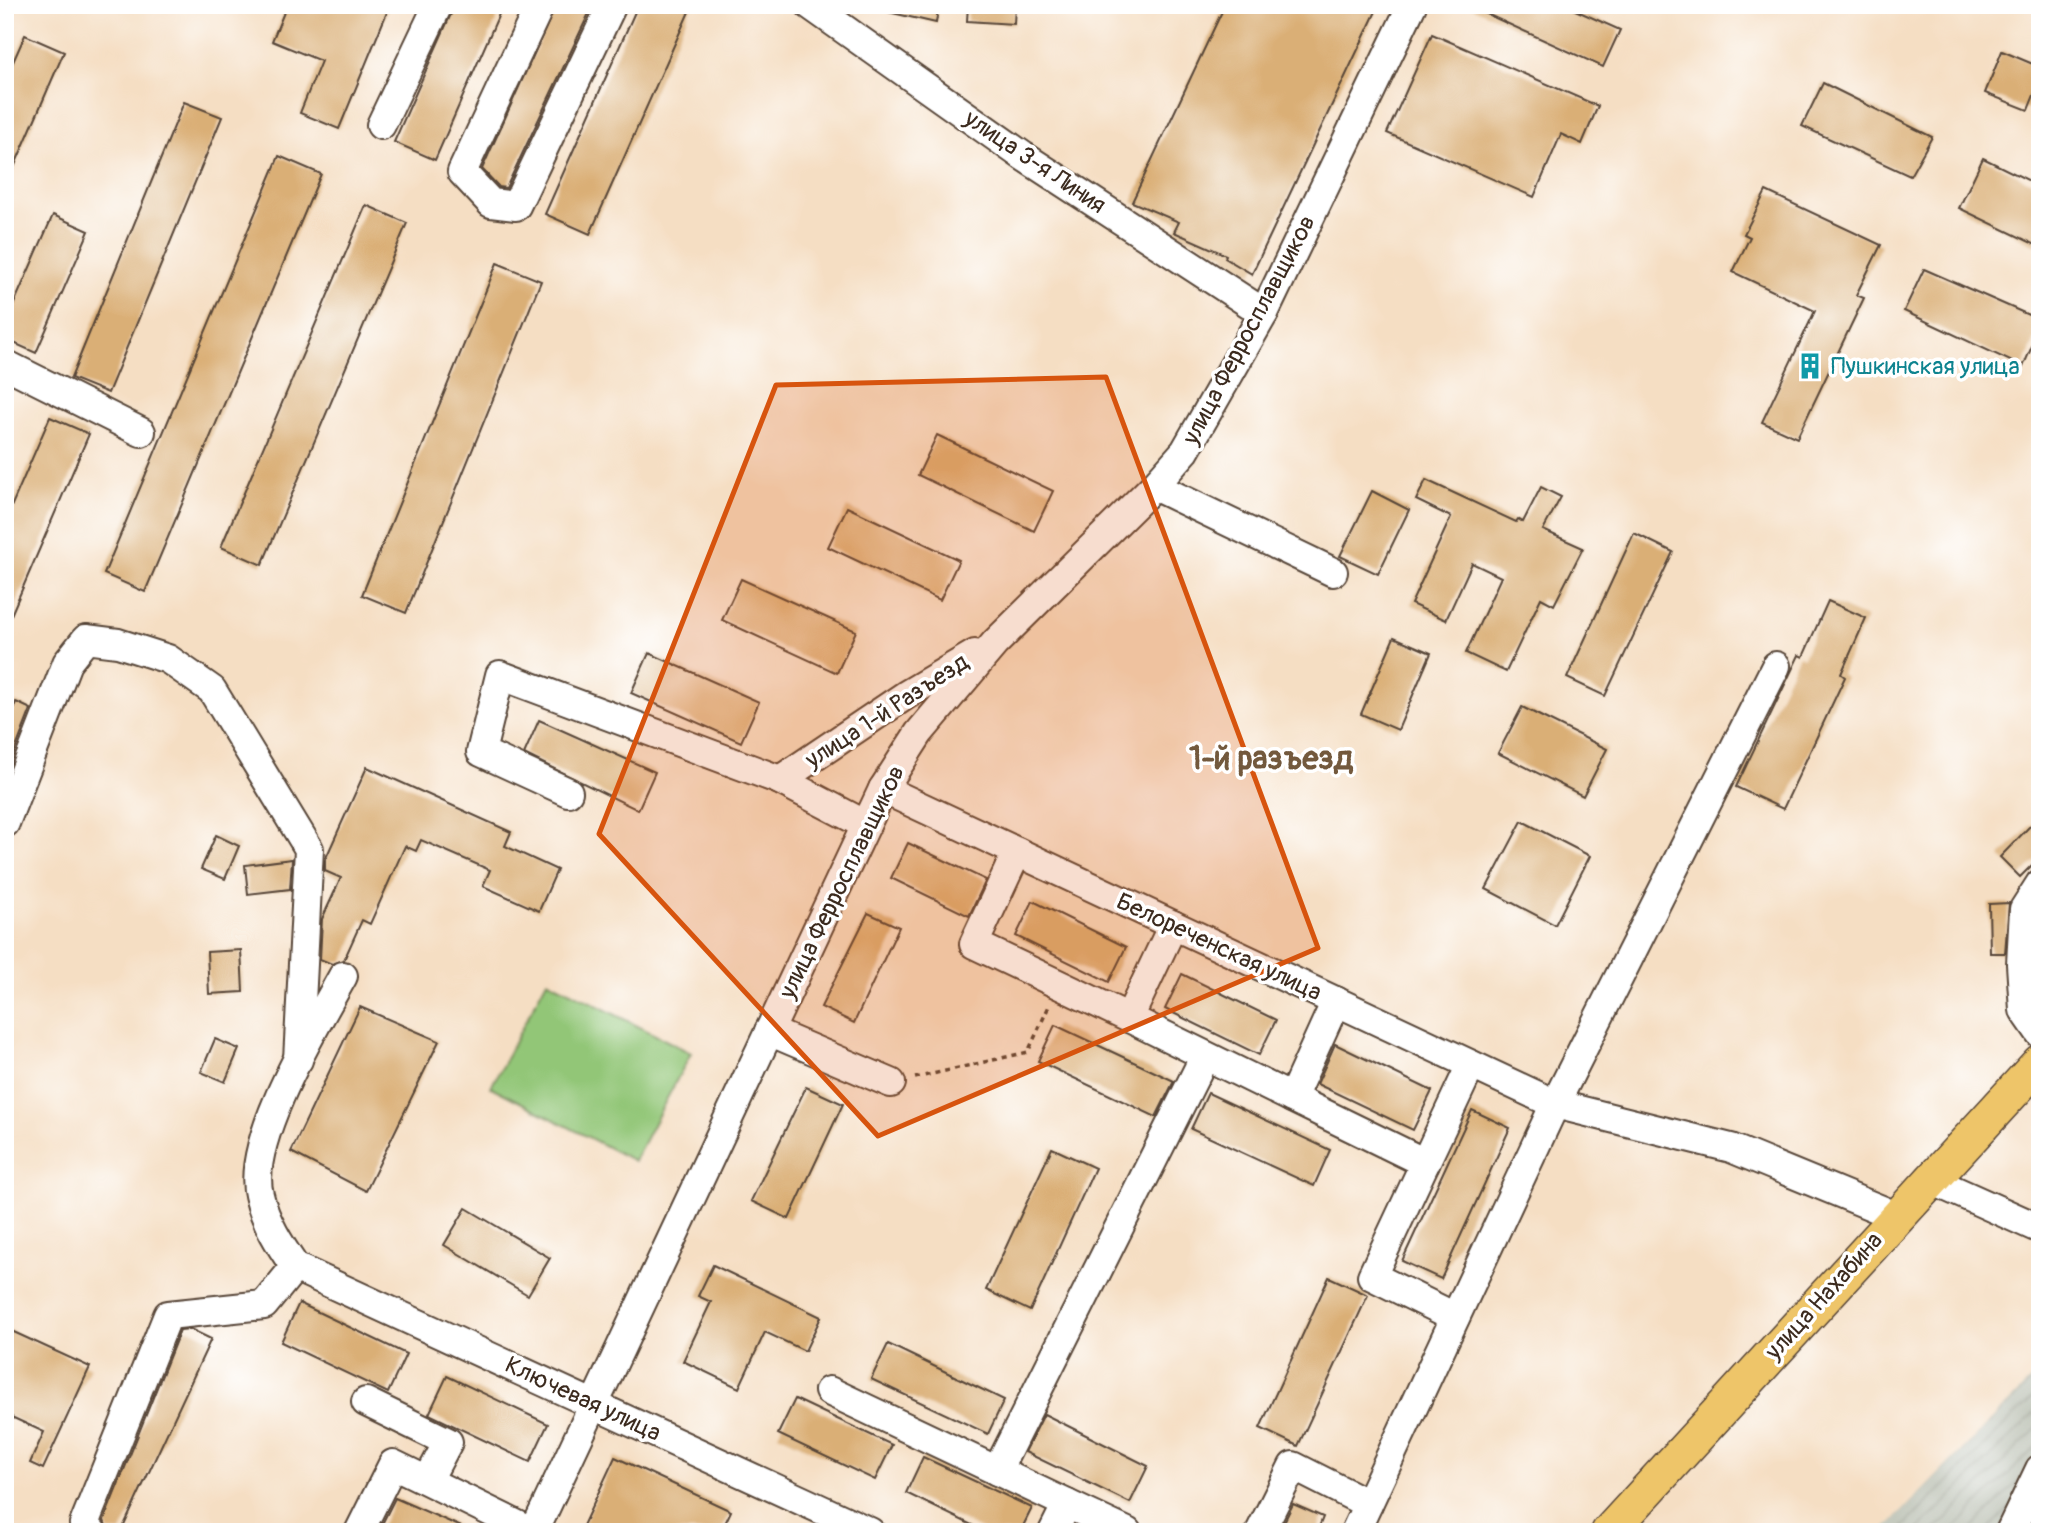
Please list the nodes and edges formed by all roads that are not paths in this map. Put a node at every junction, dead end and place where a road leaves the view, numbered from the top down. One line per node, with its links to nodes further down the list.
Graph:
1 (438, 5): 6 (street)
2 (540, 5): 3 (street)
3 (612, 5)
4 (810, 5): 7 (street, улица 3-я Линия)
5 (1412, 5): 7 (street, улица Ферросплавщиков)
6 (380, 125)
7 (1264, 313): 10 (street, улица Ферросплавщиков)
8 (5, 364): 9 (street)
9 (141, 432)
10 (1154, 486): 11 (street); 12 (street, улица Ферросплавщиков)
11 (1333, 572)
12 (995, 643): 14 (street, улица 1-й Разъезд); 15 (street, улица Ферросплавщиков)
13 (1776, 666): 33 (street)
14 (780, 780): 16 (street); 18 (street)
15 (883, 789): 18 (street, улица Ферросплавщиков); 19 (street, Белореченская улица)
16 (568, 792)
17 (5, 823): 28 (street)
18 (866, 825): 25 (street, улица Ферросплавщиков)
19 (1017, 852): 21 (street, Белореченская улица); 24 (street)
20 (2040, 884): 26 (street)
21 (1173, 925): 23 (street, Белореченская улица); 24 (street)
22 (343, 976): 28 (street)
23 (1336, 1002): 30 (street, Белореченская улица); 32 (street)
24 (1129, 1018): 27 (street)
25 (769, 1031): 31 (street); 42 (street, улица Ферросплавщиков)
26 (2040, 1033)
27 (1205, 1056): 32 (street); 44 (street)
28 (298, 1060): 38 (street)
29 (2040, 1062): 35 (main road, улица Нахабина)
30 (1471, 1065): 33 (street, Белореченская улица); 34 (street)
31 (891, 1083)
32 (1292, 1098): 34 (street)
33 (1555, 1104): 36 (street, Белореченская улица); 39 (street)
34 (1425, 1163): 39 (street)
35 (1929, 1179): 36 (main road, улица Нахабина); 37 (street)
36 (1896, 1216): 56 (main road, улица Нахабина)
37 (2040, 1229)
38 (295, 1267): 42 (street, Ключевая улица); 48 (street)
39 (1455, 1317): 47 (street)
40 (829, 1391): 44 (street)
41 (366, 1402): 45 (street)
42 (594, 1403): 50 (street, улица Ферросплавщиков); 51 (street, Ключевая улица)
43 (2040, 1469): 57 (street)
44 (996, 1471): 46 (street)
45 (428, 1480): 49 (street); 50 (street)
46 (1067, 1504): 52 (street); 53 (street)
47 (1368, 1504): 54 (street); 55 (street)
48 (92, 1532)
49 (359, 1532)
50 (533, 1532)
51 (870, 1532)
52 (1053, 1532)
53 (1127, 1532)
54 (1259, 1532)
55 (1355, 1532)
56 (1609, 1532)
57 (2010, 1532)

